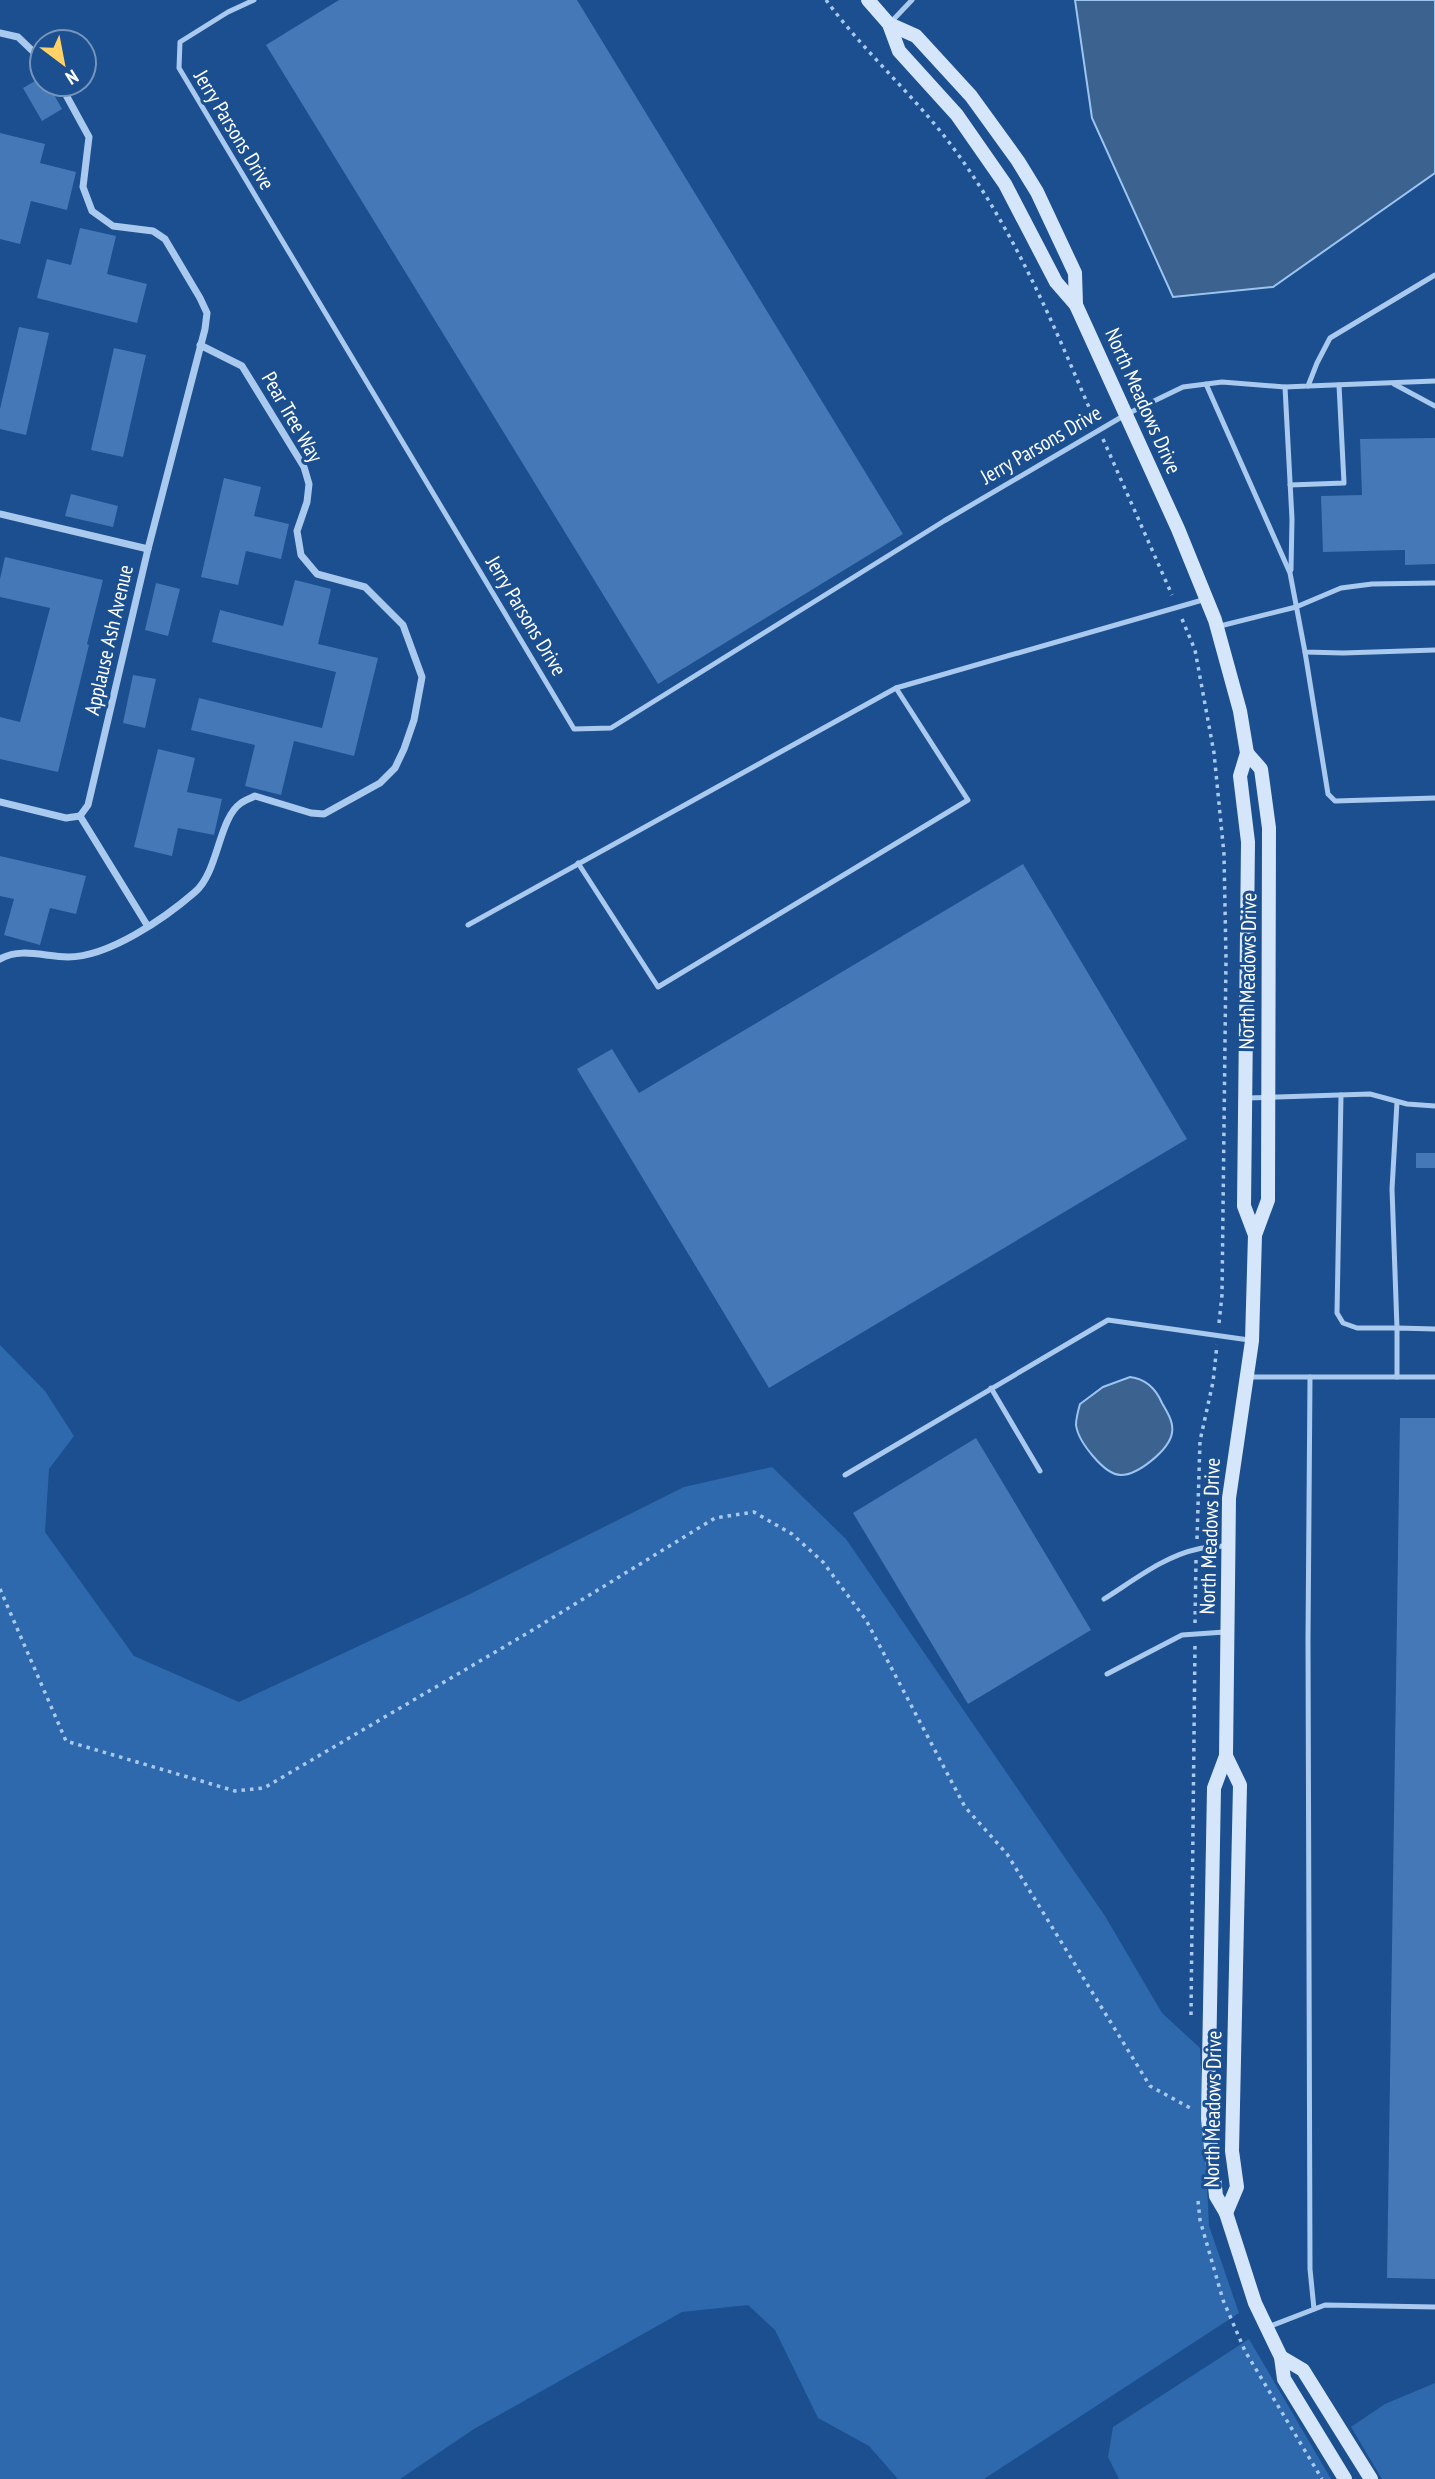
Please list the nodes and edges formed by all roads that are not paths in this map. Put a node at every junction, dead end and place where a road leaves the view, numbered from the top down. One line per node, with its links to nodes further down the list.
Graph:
1 (254, 0): 18 (lane, Jerry Parsons Drive)
2 (868, 0): 4 (street, North Meadows Drive)
3 (912, 0): 4 (lane)
4 (889, 24): 9 (street, North Meadows Drive); 9 (street, North Meadows Drive)
5 (0, 33): 6 (street)
6 (28, 47)
7 (68, 98): 10 (street)
8 (1435, 275): 15 (lane)
9 (1076, 305): 18 (street, North Meadows Drive)
10 (200, 345): 21 (street, Applause Ash Avenue); 35 (street, Pear Tree Way)
11 (1435, 381): 12 (lane, Jerry Parsons Drive)
12 (1391, 383): 14 (lane, Jerry Parsons Drive); 17 (lane)
13 (1206, 384): 16 (lane, Jerry Parsons Drive); 18 (lane, Jerry Parsons Drive); 22 (lane)
14 (1339, 385): 15 (lane, Jerry Parsons Drive); 19 (lane)
15 (1308, 386): 16 (lane, Jerry Parsons Drive)
16 (1285, 387): 19 (lane)
17 (1435, 406)
18 (1125, 415): 24 (street, North Meadows Drive)
19 (1290, 485): 22 (lane)
20 (0, 514): 21 (street)
21 (148, 549): 33 (street, Applause Ash Avenue)
22 (1290, 573): 25 (lane)
23 (1435, 583): 25 (lane)
24 (1206, 600): 26 (street, North Meadows Drive); 29 (lane)
25 (1296, 607): 26 (lane); 28 (lane)
26 (1217, 627): 30 (street, North Meadows Drive)
27 (1435, 650): 28 (lane)
28 (1305, 652): 31 (lane)
29 (896, 688): 34 (lane); 34 (lane)
30 (1247, 753): 39 (street, North Meadows Drive); 40 (street, North Meadows Drive)
31 (1435, 798)
32 (0, 802): 33 (street)
33 (80, 816): 35 (street)
34 (578, 863): 36 (lane)
35 (148, 925): 37 (street, Pear Tree Way)
36 (468, 925)
37 (0, 959)
38 (1341, 1095): 39 (lane); 41 (lane); 44 (lane)
39 (1268, 1097): 40 (lane); 43 (street, North Meadows Drive)
40 (1245, 1098): 43 (street, North Meadows Drive)
41 (1397, 1102): 42 (lane); 44 (lane)
42 (1435, 1106)
43 (1255, 1236): 46 (street, North Meadows Drive)
44 (1397, 1328): 45 (lane); 49 (lane)
45 (1435, 1329)
46 (1252, 1341): 47 (street, North Meadows Drive); 51 (lane)
47 (1248, 1377): 48 (lane); 54 (street, North Meadows Drive)
48 (1310, 1377): 49 (lane); 61 (lane)
49 (1397, 1377): 50 (lane)
50 (1435, 1377)
51 (991, 1388): 52 (lane); 53 (lane)
52 (1040, 1471)
53 (845, 1475)
54 (1229, 1546): 55 (lane); 56 (street, North Meadows Drive)
55 (1104, 1599)
56 (1228, 1632): 57 (lane); 58 (street, North Meadows Drive)
57 (1107, 1674)
58 (1226, 1756): 59 (street, North Meadows Drive); 59 (street, North Meadows Drive)
59 (1226, 2213): 62 (street, North Meadows Drive)
60 (1435, 2307): 61 (lane)
61 (1314, 2309): 62 (lane)
62 (1265, 2328): 63 (street, North Meadows Drive)
63 (1281, 2357): 64 (street, North Meadows Drive); 65 (street, North Meadows Drive)
64 (1345, 2479)
65 (1371, 2479)

